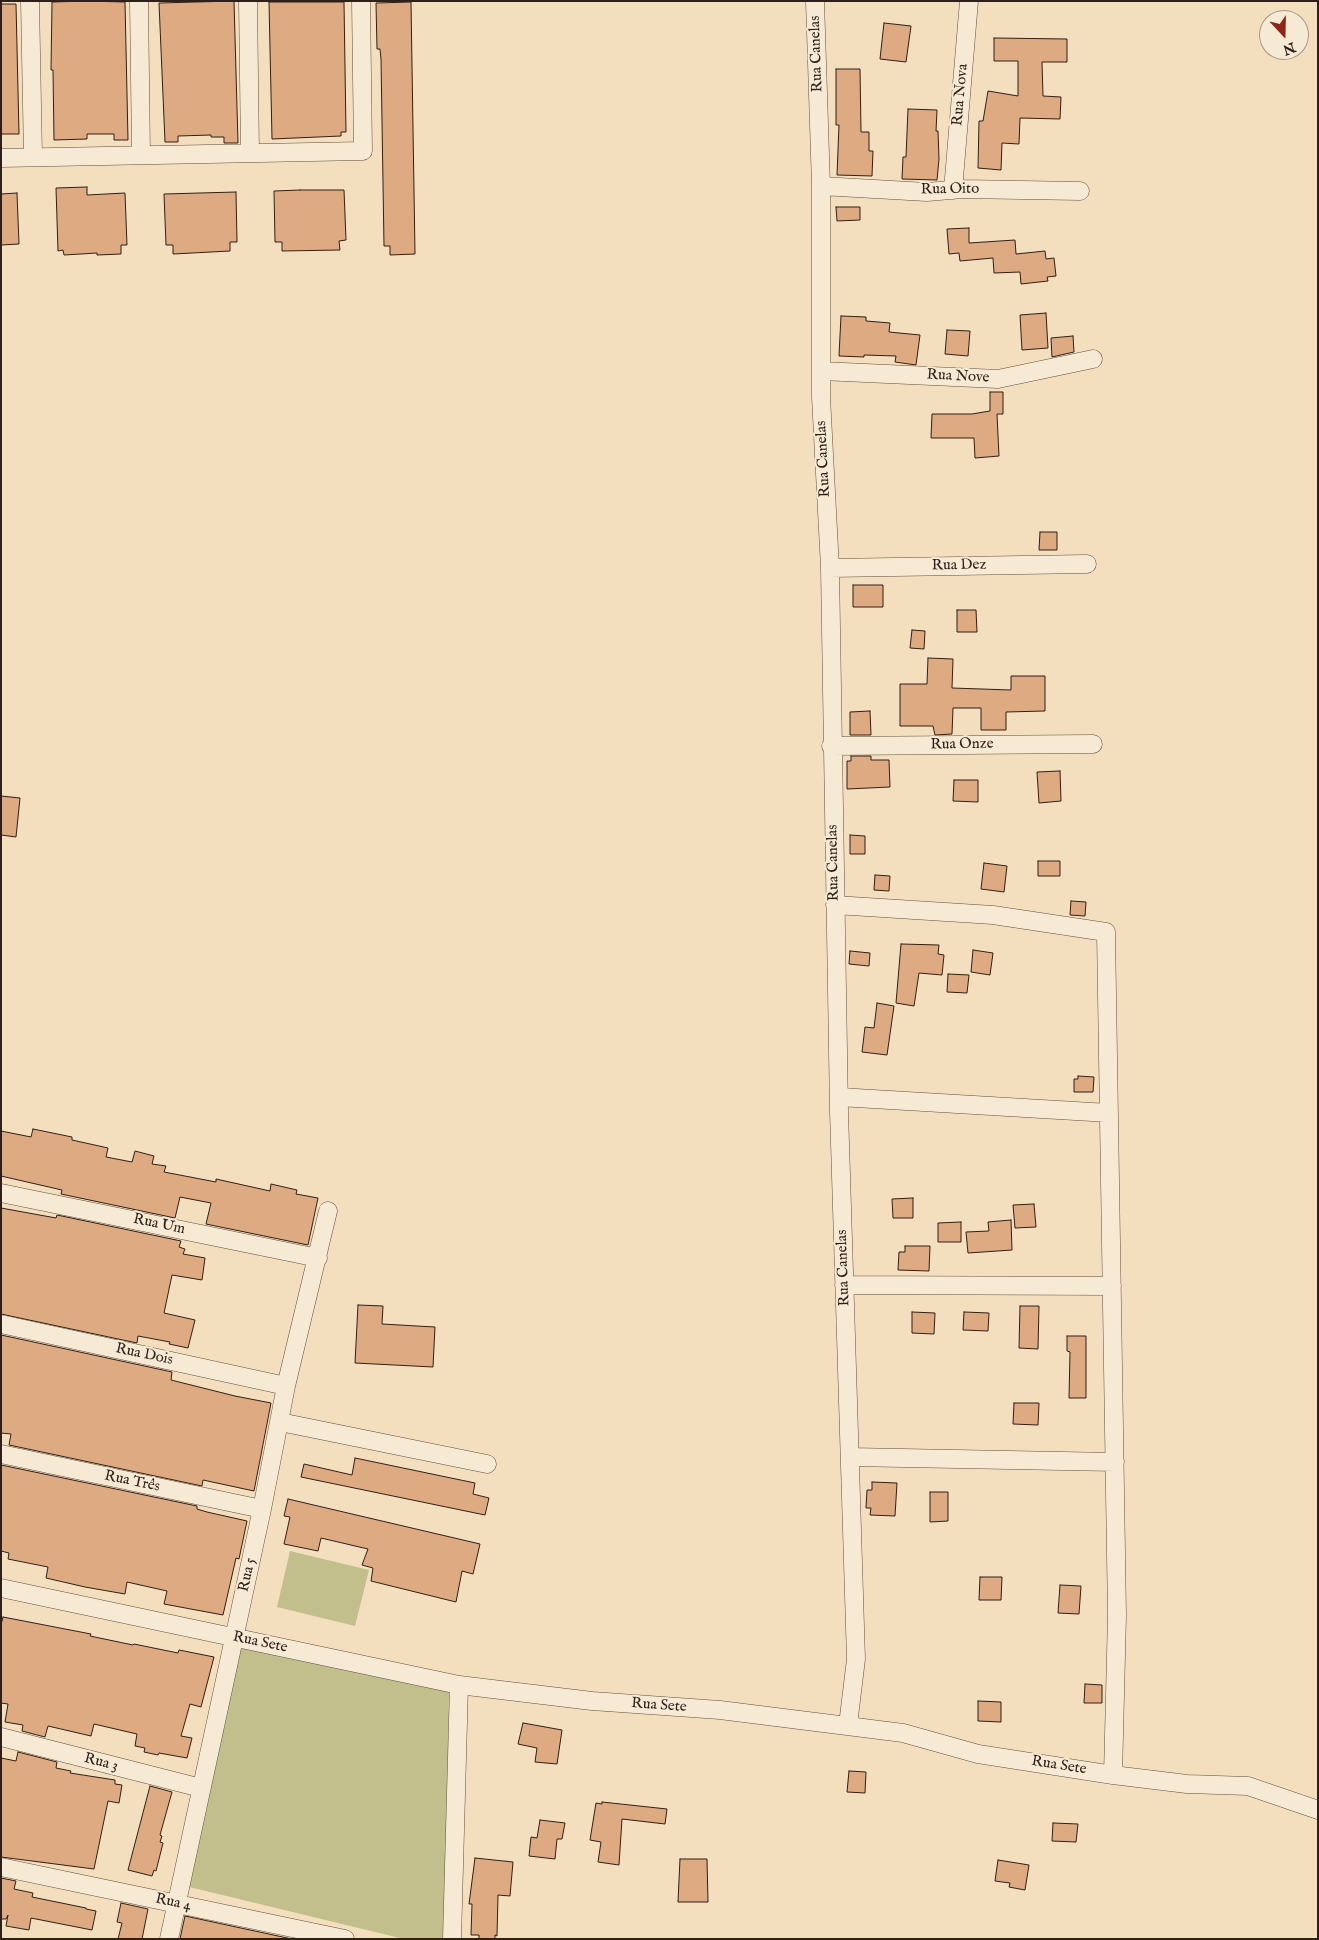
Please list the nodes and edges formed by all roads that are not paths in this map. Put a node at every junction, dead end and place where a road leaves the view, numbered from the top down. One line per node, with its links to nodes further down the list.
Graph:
1 (30, 1): 9 (street)
2 (139, 1): 8 (street)
3 (248, 1): 7 (street)
4 (362, 1): 7 (street)
5 (815, 1): 11 (street, Rua Canelas)
6 (968, 1): 12 (street, Rua Nova)
7 (250, 153): 8 (street)
8 (141, 155): 9 (street)
9 (33, 157): 10 (street)
10 (1, 158)
11 (821, 186): 12 (street, Rua Oito); 15 (street, Rua Canelas)
12 (953, 190): 13 (street, Rua Oito)
13 (1080, 191)
14 (1093, 359): 15 (street, Rua Nove)
15 (821, 371): 17 (street, Rua Canelas)
16 (1087, 564): 17 (street, Rua Dez)
17 (830, 568): 19 (street, Rua Canelas)
18 (1093, 744): 19 (street, Rua Onze)
19 (832, 746): 20 (street, Rua Canelas)
20 (835, 905): 21 (street, Rua Canelas); 22 (street)
21 (838, 1097): 22 (street); 26 (street, Rua Canelas)
22 (1109, 1112): 27 (street)
23 (1, 1193): 25 (street, Rua Um)
24 (328, 1211): 25 (street, Rua 5)
25 (318, 1258): 29 (street, Rua 5)
26 (844, 1285): 27 (street); 32 (street, Rua Canelas)
27 (1112, 1286): 33 (street)
28 (1, 1324): 29 (street, Rua Dois)
29 (286, 1386): 30 (street, Rua 5)
30 (280, 1422): 34 (street); 35 (street, Rua 5)
31 (1, 1454): 35 (street, Rua Três)
32 (850, 1457): 33 (street); 39 (street, Rua Canelas)
33 (1115, 1462): 41 (street)
34 (487, 1464)
35 (262, 1509): 37 (street, Rua 5)
36 (1, 1588): 37 (street, Rua Sete)
37 (233, 1638): 38 (street, Rua Sete); 42 (street, Rua 5)
38 (459, 1685): 39 (street, Rua Sete); 48 (street)
39 (848, 1725): 41 (street, Rua Sete)
40 (1, 1737): 42 (street, Rua 3)
41 (1113, 1775): 43 (street, Rua Sete)
42 (201, 1788): 45 (street, Rua 5)
43 (1318, 1810)
44 (1, 1867): 45 (street, Rua 4)
45 (176, 1904): 46 (street, Rua 5); 47 (street, Rua 4)
46 (169, 1939)
47 (345, 1939)
48 (452, 1939)

